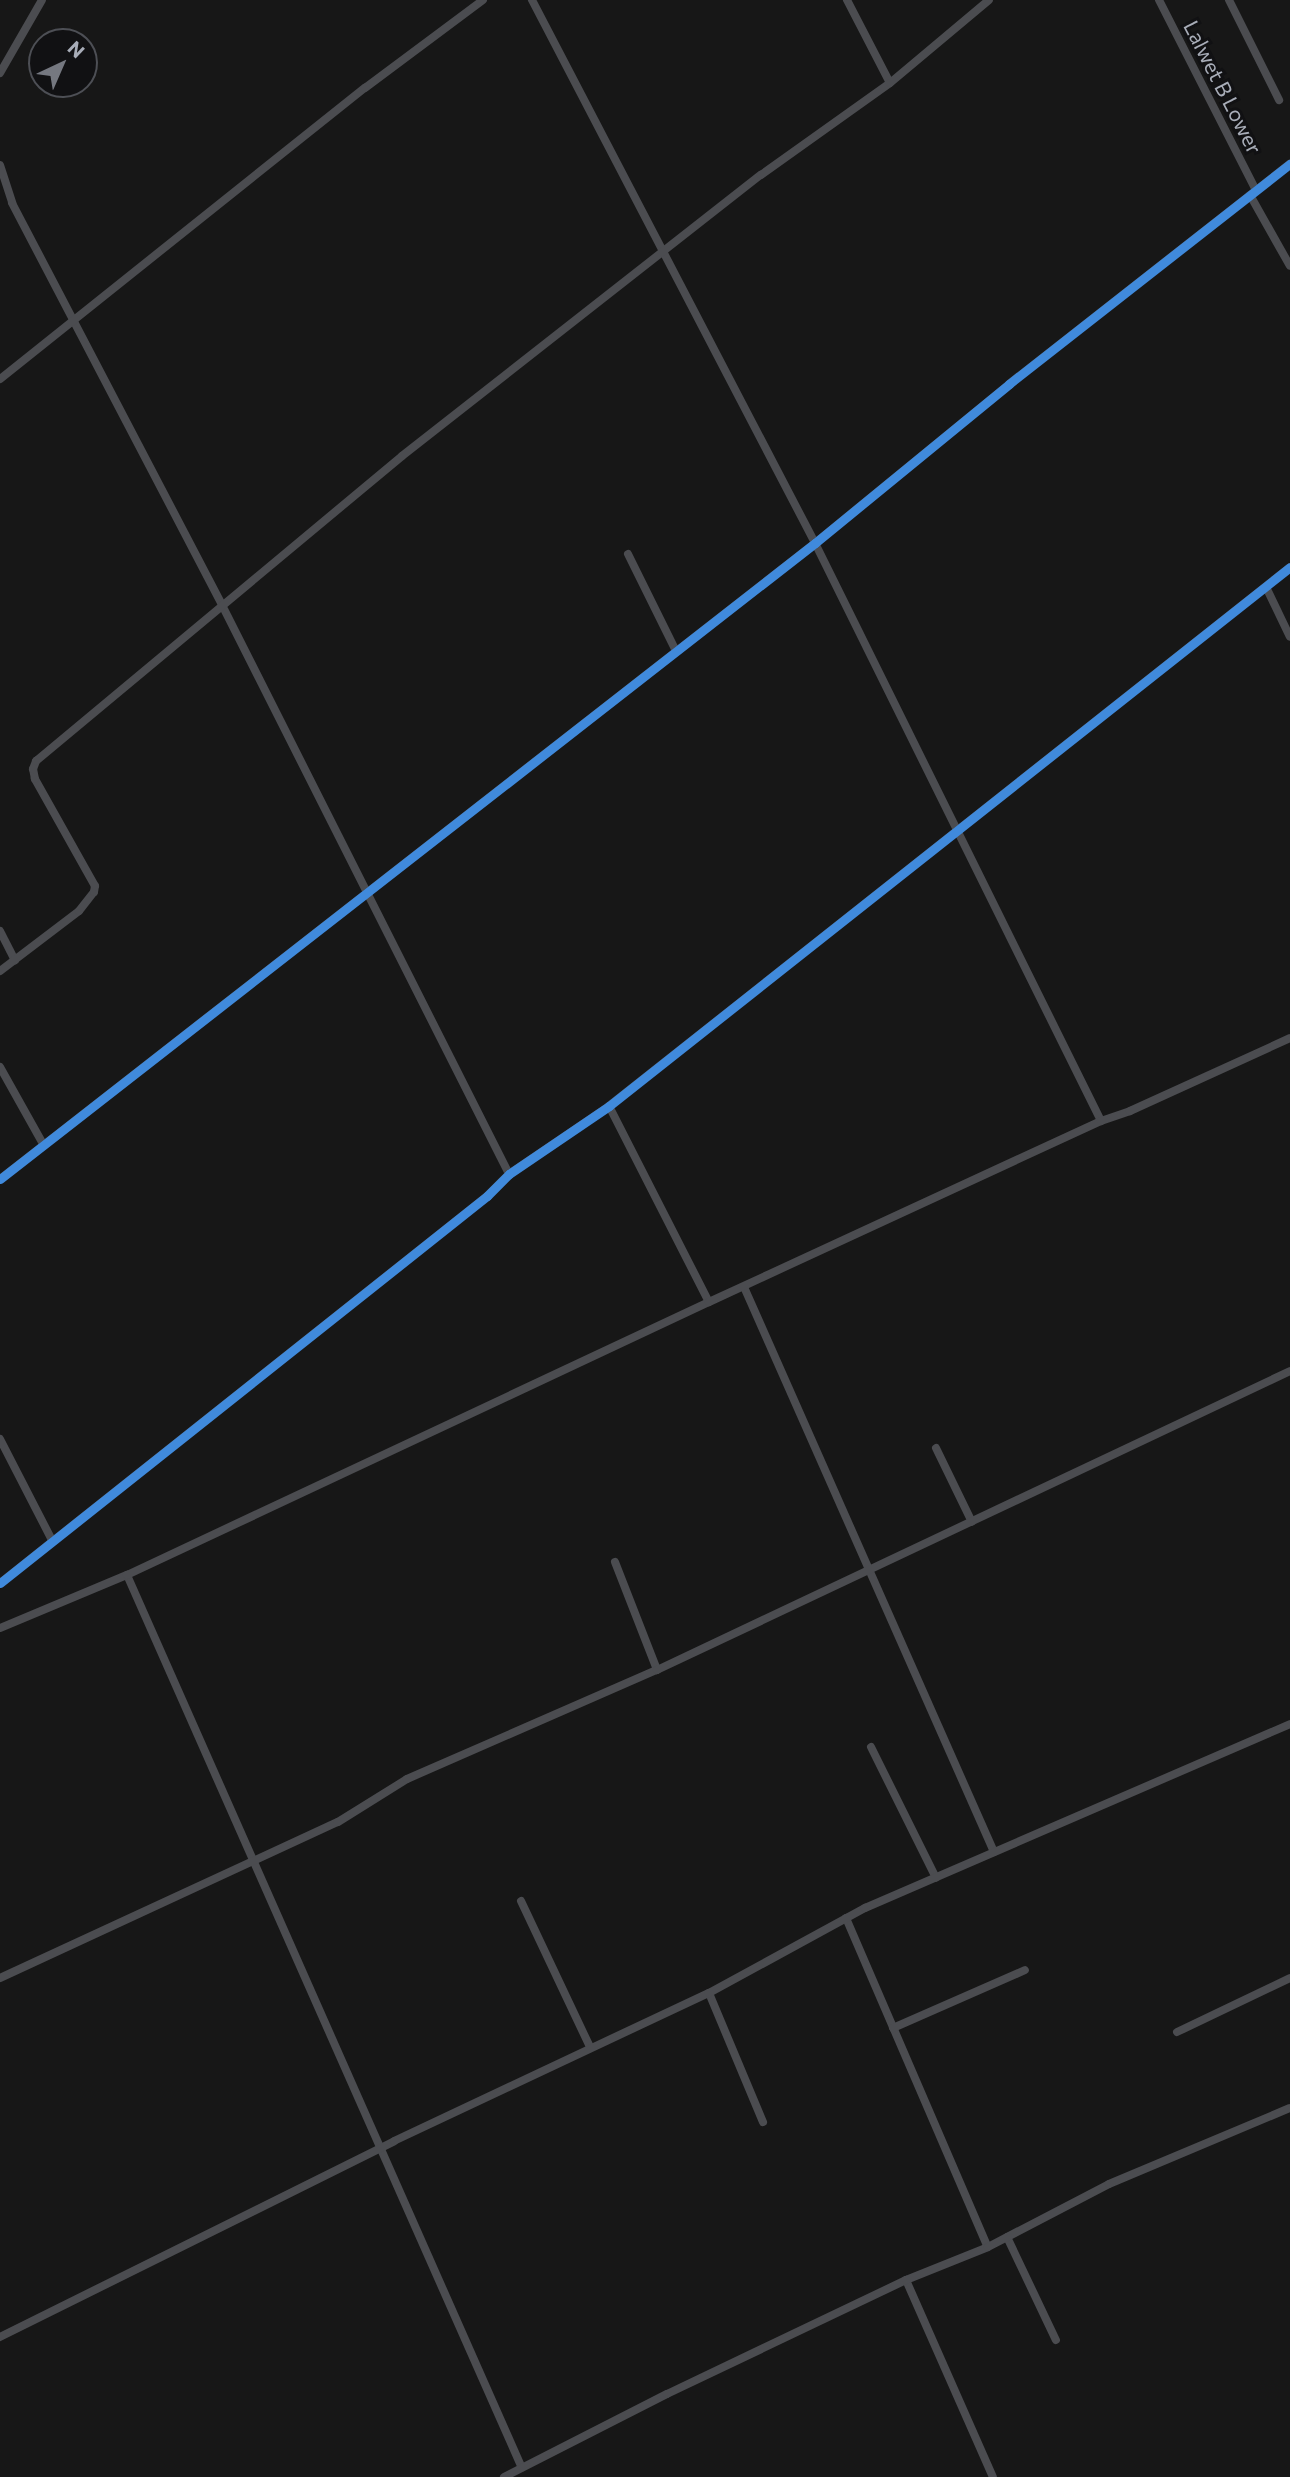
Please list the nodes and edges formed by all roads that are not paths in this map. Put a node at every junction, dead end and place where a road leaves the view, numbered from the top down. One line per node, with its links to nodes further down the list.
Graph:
1 (42, 0): 9 (street)
2 (483, 0): 18 (street)
3 (532, 0): 16 (street)
4 (847, 0): 11 (street)
5 (989, 0): 11 (street)
6 (1159, 0): 15 (street, Lalwet B Lower)
7 (1228, 0): 12 (street)
8 (0, 49): 9 (street)
9 (10, 55): 10 (street)
10 (0, 74)
11 (890, 83): 16 (street)
12 (1279, 100)
13 (1290, 164): 15 (street)
14 (0, 165): 18 (street)
15 (1253, 193): 17 (street, Lalwet B Lower); 20 (street)
16 (663, 253): 20 (street); 24 (street)
17 (1290, 266)
18 (72, 321): 19 (street); 24 (street)
19 (0, 379)
20 (814, 543): 26 (street); 27 (street)
21 (628, 554): 26 (street)
22 (1290, 567): 23 (street)
23 (1266, 587): 25 (street); 27 (street)
24 (222, 605): 28 (street); 30 (street)
25 (1290, 637)
26 (676, 651): 28 (street)
27 (956, 832): 34 (street); 35 (street)
28 (365, 892): 36 (street); 37 (street)
29 (0, 931): 30 (street)
30 (15, 960): 31 (street)
31 (0, 971)
32 (1290, 1038): 35 (street)
33 (0, 1067): 36 (street)
34 (609, 1106): 37 (street); 40 (street)
35 (1101, 1121): 39 (street)
36 (43, 1144): 38 (street)
37 (509, 1174): 45 (street)
38 (0, 1179)
39 (744, 1287): 40 (street); 47 (street)
40 (709, 1302): 48 (street)
41 (1290, 1371): 44 (street)
42 (0, 1439): 45 (street)
43 (936, 1448): 44 (street)
44 (972, 1522): 47 (street)
45 (52, 1540): 49 (street)
46 (615, 1562): 51 (street)
47 (867, 1570): 51 (street); 54 (street)
48 (127, 1575): 50 (street); 55 (street)
49 (0, 1583)
50 (0, 1628)
51 (657, 1670): 55 (street)
52 (1290, 1724): 54 (street)
53 (871, 1747): 56 (street)
54 (993, 1853): 56 (street)
55 (253, 1861): 60 (street); 68 (street)
56 (936, 1878): 58 (street)
57 (521, 1901): 65 (street)
58 (846, 1918): 62 (street); 63 (street)
59 (1025, 1970): 63 (street)
60 (0, 1978)
61 (1290, 1978): 64 (street)
62 (709, 1993): 65 (street); 67 (street)
63 (893, 2028): 70 (street)
64 (1177, 2032)
65 (590, 2047): 68 (street)
66 (1290, 2108): 69 (street)
67 (763, 2122)
68 (381, 2147): 72 (street); 74 (street)
69 (1007, 2237): 70 (street); 73 (street)
70 (988, 2247): 71 (street)
71 (906, 2280): 74 (street); 76 (street)
72 (0, 2337)
73 (1056, 2340)
74 (522, 2468): 75 (street)
75 (505, 2477)
76 (993, 2477)

